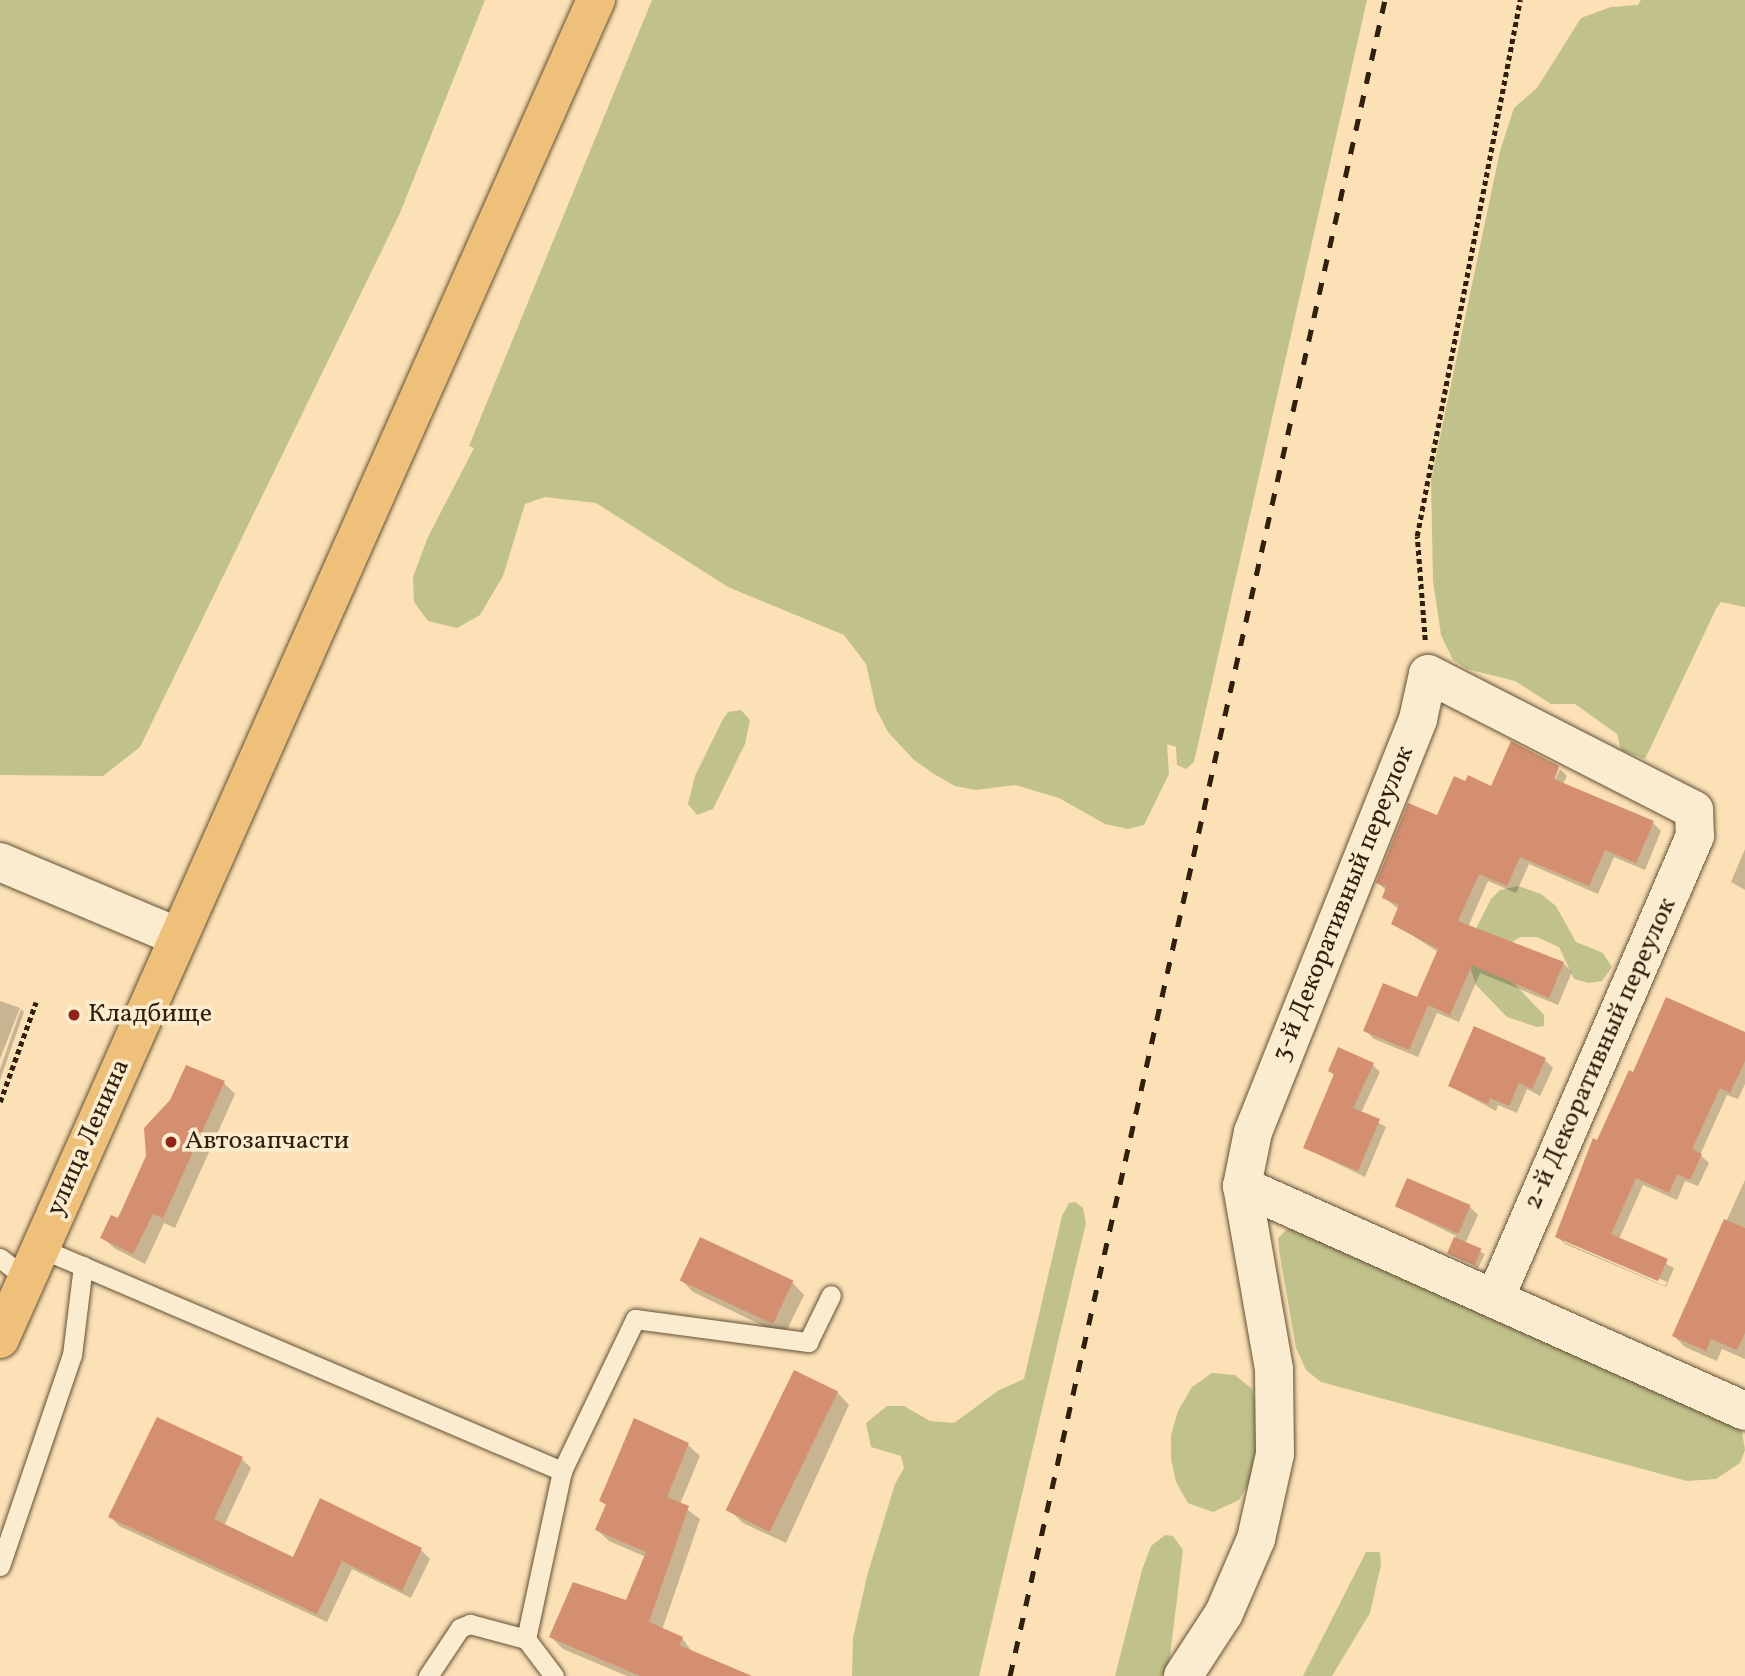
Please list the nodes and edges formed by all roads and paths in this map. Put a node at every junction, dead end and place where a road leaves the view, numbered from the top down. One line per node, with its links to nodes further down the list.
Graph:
1 (596, 0): 5 (main road, улица Ленина)
2 (1520, 0): 3 (path)
3 (1428, 674): 8 (street, 3-й Декоративный переулок); 12 (street, 2-й Декоративный переулок)
4 (0, 862): 5 (street)
5 (178, 937): 9 (main road, улица Ленина)
6 (36, 1002): 7 (path)
7 (0, 1102)
8 (1242, 1186): 12 (street); 20 (street)
9 (22, 1261): 10 (lane); 13 (main road, улица Ленина)
10 (83, 1266): 15 (lane); 16 (lane)
11 (831, 1295): 15 (lane)
12 (1496, 1296): 14 (street)
13 (0, 1339)
14 (1745, 1411)
15 (562, 1471): 17 (lane)
16 (0, 1566)
17 (526, 1639): 18 (lane); 19 (lane)
18 (428, 1676)
19 (554, 1676)
20 (1183, 1676)

